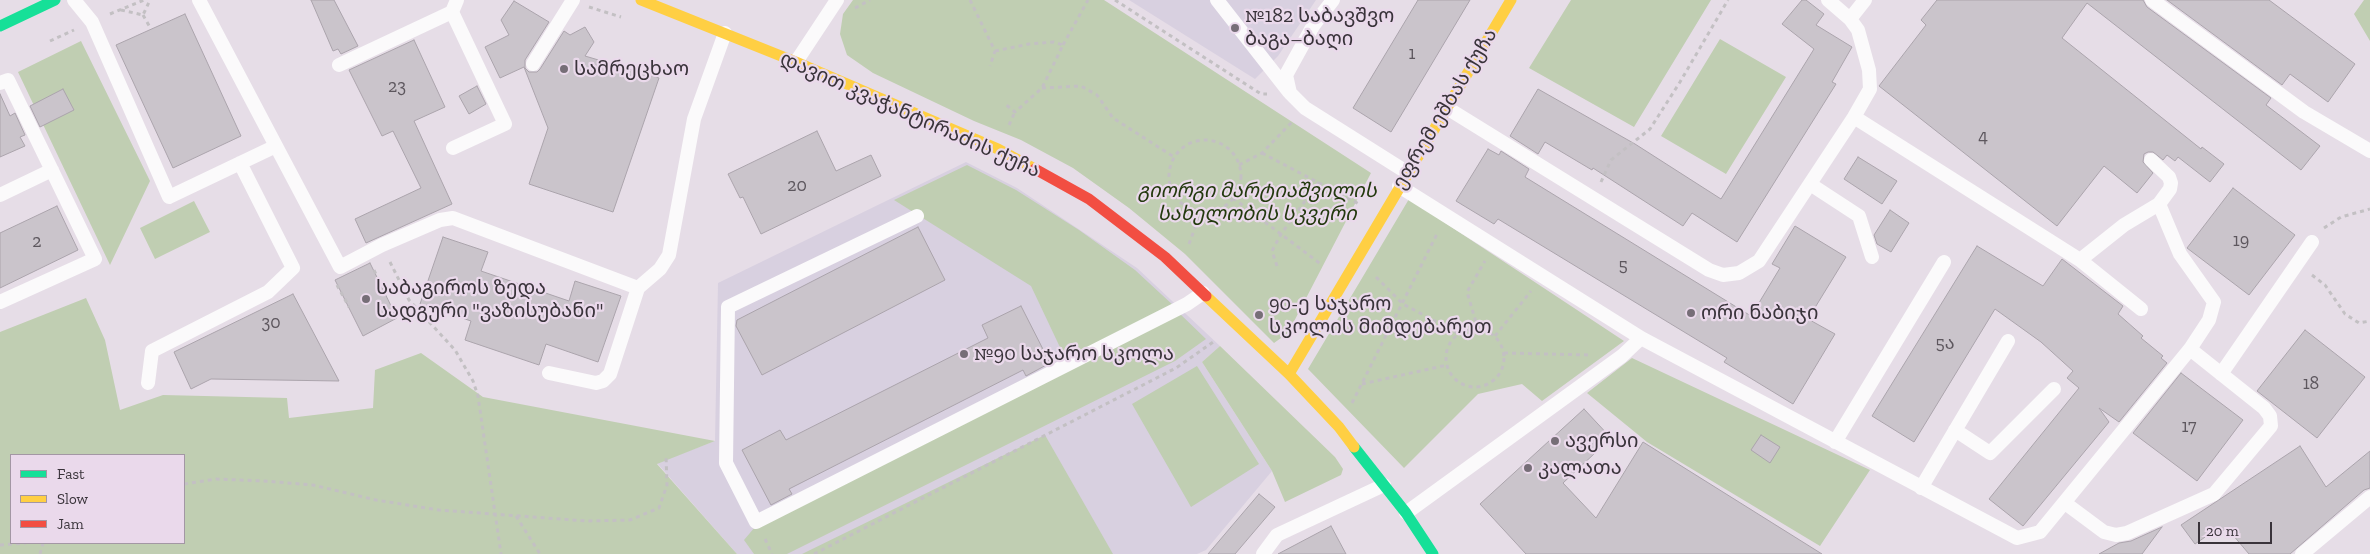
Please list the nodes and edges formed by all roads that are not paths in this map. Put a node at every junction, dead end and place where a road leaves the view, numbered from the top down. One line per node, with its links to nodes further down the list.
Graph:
1 (55, 0): 16 (street)
2 (74, 0): 29 (lane)
3 (199, 0): 25 (lane)
4 (572, 0): 19 (lane)
5 (641, 0): 13 (street, დავით კვაჭანტირაძის ქუჩა)
6 (837, 0): 18 (lane)
7 (1217, 0): 22 (lane)
8 (1333, 0): 22 (lane)
9 (1511, 0): 23 (street, ეფრემ ეშბას ქუჩა)
10 (1828, 0): 15 (lane)
11 (1865, 0): 15 (lane)
12 (2152, 0): 27 (lane)
13 (658, 3): 17 (street, დავით კვაჭანტირაძის ქუჩა)
14 (454, 6): 20 (lane); 26 (lane)
15 (1850, 19): 24 (lane)
16 (0, 26)
17 (725, 33): 18 (street, დავით კვაჭანტირაძის ქუჩა); 41 (lane)
18 (796, 62): 42 (street, დავით კვაჭანტირაძის ქუჩა)
19 (533, 64)
20 (339, 65)
21 (0, 83): 30 (lane)
22 (1290, 93): 31 (lane)
23 (1446, 108): 31 (street, ეფრემ ეშბას ქუჩა); 32 (lane)
24 (1854, 117): 32 (lane); 39 (lane)
25 (276, 146): 29 (lane); 41 (lane)
26 (453, 148)
27 (2370, 151)
28 (2151, 160): 35 (lane)
29 (240, 163): 51 (lane)
30 (52, 170): 34 (lane); 43 (lane)
31 (1408, 173): 33 (street, ეფრემ ეშბას ქუჩა)
32 (1810, 184): 38 (lane)
33 (1398, 186): 45 (lane); 49 (street, ეფრემ ეშბას ქუჩა)
34 (0, 195)
35 (2159, 204): 39 (lane); 47 (lane)
36 (917, 216): 42 (lane)
37 (2312, 242): 50 (lane)
38 (1872, 257)
39 (2080, 260): 44 (lane)
40 (1944, 262): 54 (lane)
41 (638, 288): 48 (lane)
42 (1203, 293): 49 (street, დავით კვაჭანტირაძის ქუჩა)
43 (0, 302)
44 (2141, 309)
45 (1642, 338): 54 (lane); 59 (lane)
46 (2008, 341): 53 (lane)
47 (2190, 349): 50 (lane); 58 (lane)
48 (549, 373)
49 (1289, 374): 56 (street, დავით კვაჭანტირაძის ქუჩა)
50 (2221, 374): 58 (lane)
51 (148, 383)
52 (2054, 388): 53 (lane)
53 (1955, 430): 55 (lane)
54 (1835, 442): 55 (lane)
55 (1921, 488): 58 (lane)
56 (1388, 490): 59 (street, დავით კვაჭანტირაძის ქუჩა); 60 (street, დავით კვაჭანტირაძის ქუჩა); 61 (lane)
57 (2370, 497): 63 (lane)
58 (2065, 503)
59 (1406, 513): 62 (street, დავით კვაჭანტირაძის ქუჩა)
60 (1413, 546)
61 (1263, 554)
62 (1433, 554)
63 (2302, 554)

